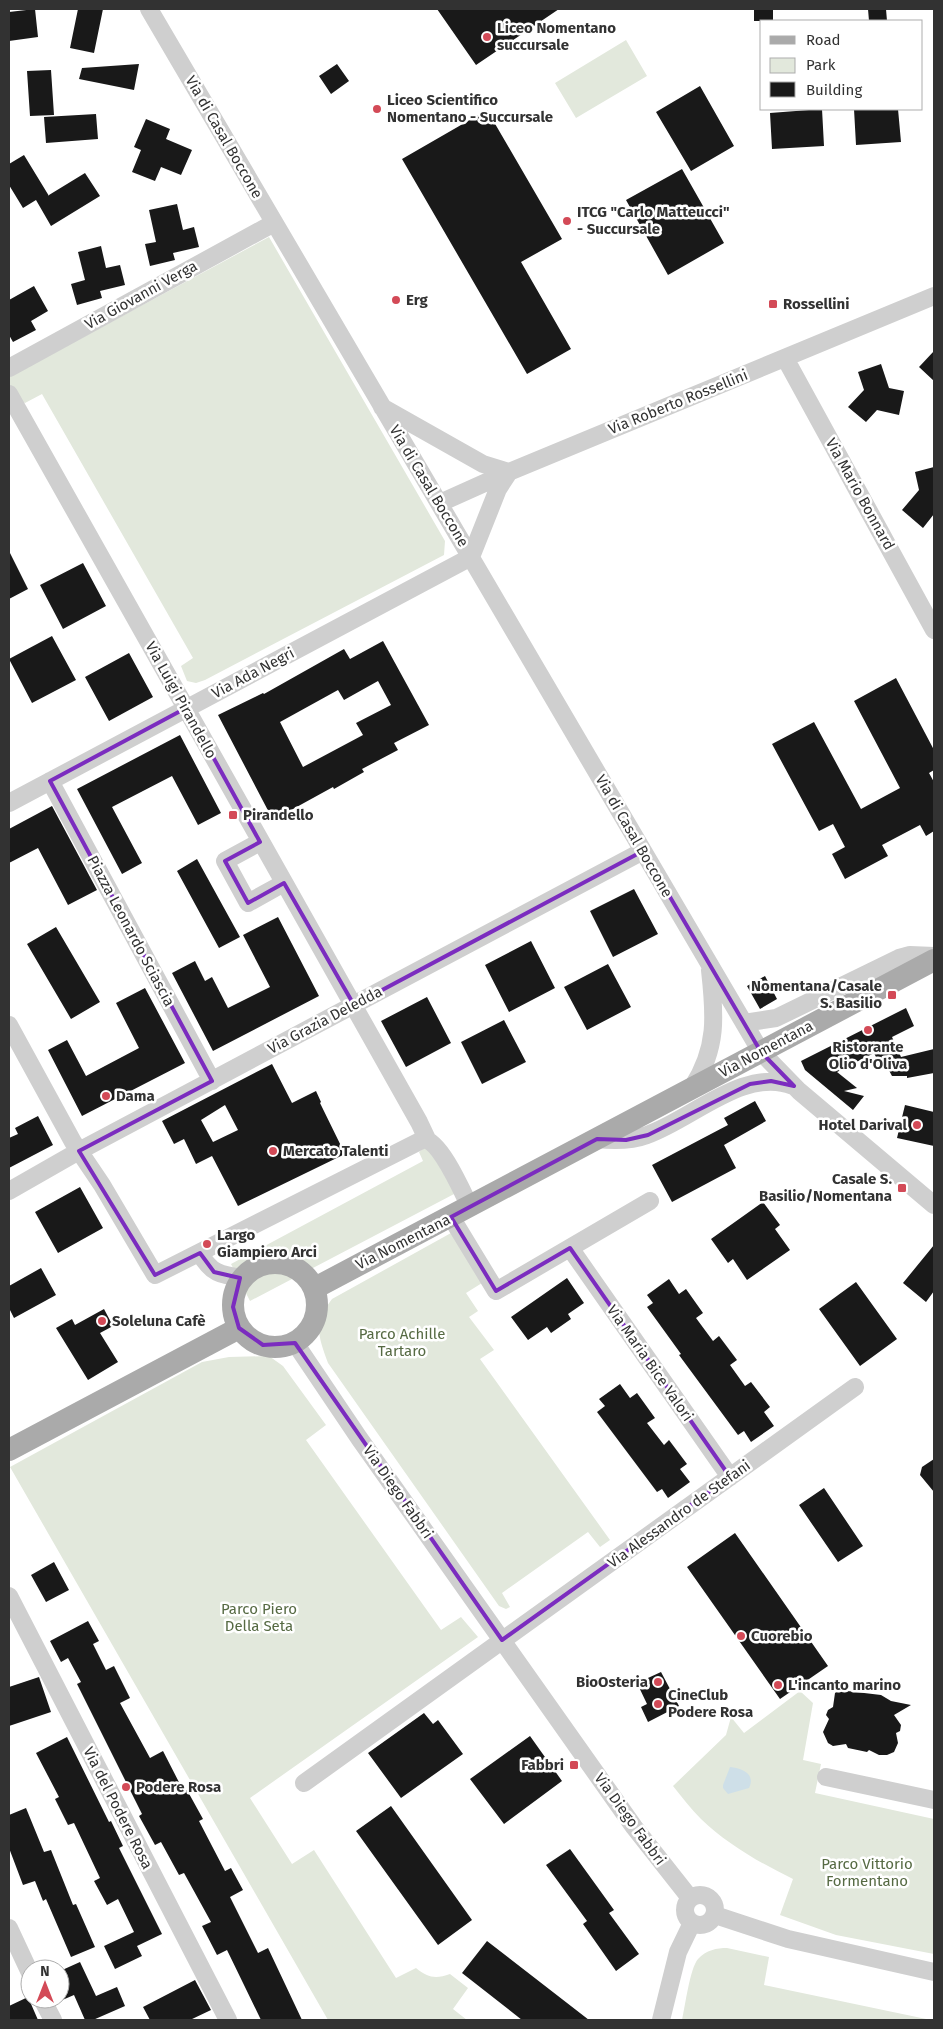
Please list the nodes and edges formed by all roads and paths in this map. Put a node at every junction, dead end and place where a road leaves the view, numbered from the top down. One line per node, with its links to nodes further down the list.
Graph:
1 (148, 9): 2 (street, Via di Casal Boccone)
2 (274, 222): 5 (street, Via Giovanni Verga); 7 (street, Via di Casal Boccone)
3 (934, 296): 4 (street, Via Roberto Rossellini)
4 (785, 358): 8 (street, Via Roberto Rossellini); 11 (street, Via Mario Bonnard)
5 (9, 368)
6 (9, 394): 12 (street, Via Luigi Pirandello)
7 (382, 407): 8 (street); 9 (street, Via di Casal Boccone)
8 (509, 472): 9 (street, Via Roberto Rossellini); 10 (street)
9 (440, 504): 10 (street, Via di Casal Boccone)
10 (471, 557): 12 (street, Via Ada Negri); 16 (street, Via di Casal Boccone)
11 (934, 630)
12 (186, 708): 13 (street, Via Ada Negri); 15 (street, Via Luigi Pirandello)
13 (50, 781): 14 (street, Via Ada Negri); 24 (street, Piazza Leonardo Sciascia)
14 (9, 803)
15 (260, 842): 17 (street, Via Luigi Pirandello); 17 (street)
16 (643, 851): 19 (street, Via di Casal Boccone); 20 (street, Via Grazia Deledda)
17 (284, 883): 20 (street, Via Luigi Pirandello)
18 (934, 958): 21 (street, Via Nomentana); 23 (main road, Via Nomentana)
19 (709, 964): 21 (street, Via di Casal Boccone); 26 (street, Via di Casal Boccone)
20 (354, 1005): 24 (street, Via Grazia Deledda); 27 (street, Via Luigi Pirandello)
21 (744, 1023): 23 (street, Via di Casal Boccone)
22 (9, 1024): 29 (street)
23 (761, 1052): 25 (street, Via di Casal Boccone); 26 (main road, Via Nomentana)
24 (212, 1081): 29 (street, Via Grazia Deledda)
25 (794, 1086): 28 (street, Via Nomentana); 32 (street, Via di Casal Boccone)
26 (692, 1088): 28 (main road, Via Nomentana)
27 (427, 1139): 33 (street, Via Luigi Pirandello); 35 (street)
28 (597, 1139): 33 (main road, Via Nomentana)
29 (79, 1150): 30 (street, Via Grazia Deledda); 35 (street)
30 (9, 1192)
31 (650, 1201): 34 (street)
32 (934, 1205)
33 (461, 1212): 34 (street); 37 (main road, Via Nomentana)
34 (570, 1248): 42 (street, Via Maria Bice Valori)
35 (200, 1253): 36 (street)
36 (242, 1278): 37 (main road); 38 (main road)
37 (315, 1288): 39 (main road)
38 (239, 1328): 39 (main road); 41 (main road)
39 (295, 1343): 44 (street, Via Diego Fabbri)
40 (855, 1387): 42 (street, Via Alessandro de Stefani)
41 (9, 1450)
42 (730, 1477): 44 (street, Via Alessandro de Stefani)
43 (9, 1596): 54 (street, Via del Podere Rosa)
44 (502, 1640): 46 (street); 48 (street, Via Diego Fabbri)
45 (826, 1777): 47 (street)
46 (304, 1783)
47 (934, 1800)
48 (690, 1898): 49 (street); 50 (street)
49 (715, 1916): 50 (street); 53 (street)
50 (692, 1923): 55 (street)
51 (9, 1928): 52 (street)
52 (23, 1959)
53 (934, 1972)
54 (228, 2020)
55 (661, 2020)

